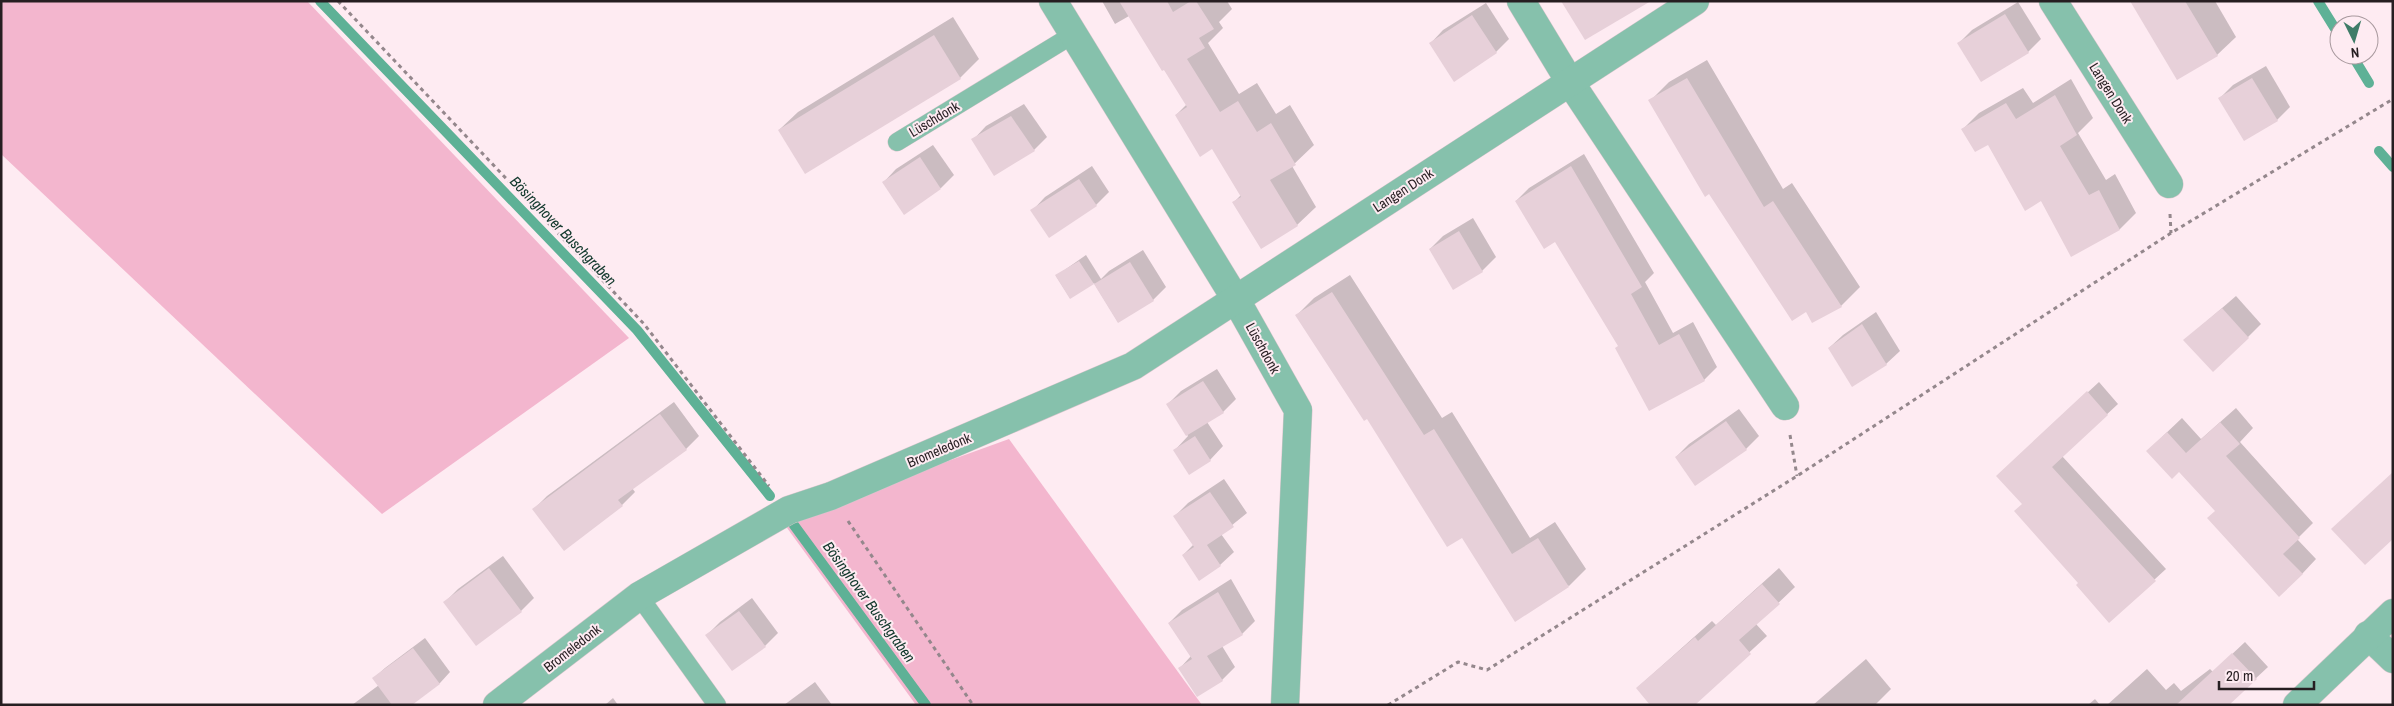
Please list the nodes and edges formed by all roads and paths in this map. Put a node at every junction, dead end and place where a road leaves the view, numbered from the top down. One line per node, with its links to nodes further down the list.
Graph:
1 (338, 1): 15 (path)
2 (1053, 1): 6 (street, Lüschdonk)
3 (1521, 1): 7 (street)
4 (1695, 1): 7 (street, Langen Donk)
5 (2053, 1): 10 (street, Langen Donk)
6 (1074, 34): 9 (lane, Lüschdonk); 11 (street, Lüschdonk)
7 (1570, 82): 11 (street, Langen Donk); 12 (street)
8 (2393, 99): 13 (path)
9 (897, 142)
10 (2168, 184)
11 (1235, 298): 14 (street, Bromeledonk); 23 (street, Lüschdonk)
12 (1784, 406): 13 (path)
13 (1797, 476): 24 (path)
14 (831, 496): 15 (street, Bromeledonk); 22 (path)
15 (788, 510): 16 (street, Bromeledonk)
16 (639, 596): 20 (street, Bromeledonk); 21 (lane)
17 (2393, 613): 18 (street)
18 (2368, 635): 19 (street); 25 (street)
19 (2393, 659)
20 (503, 703)
21 (716, 705)
22 (973, 705)
23 (1285, 705)
24 (1388, 705)
25 (2297, 705)

